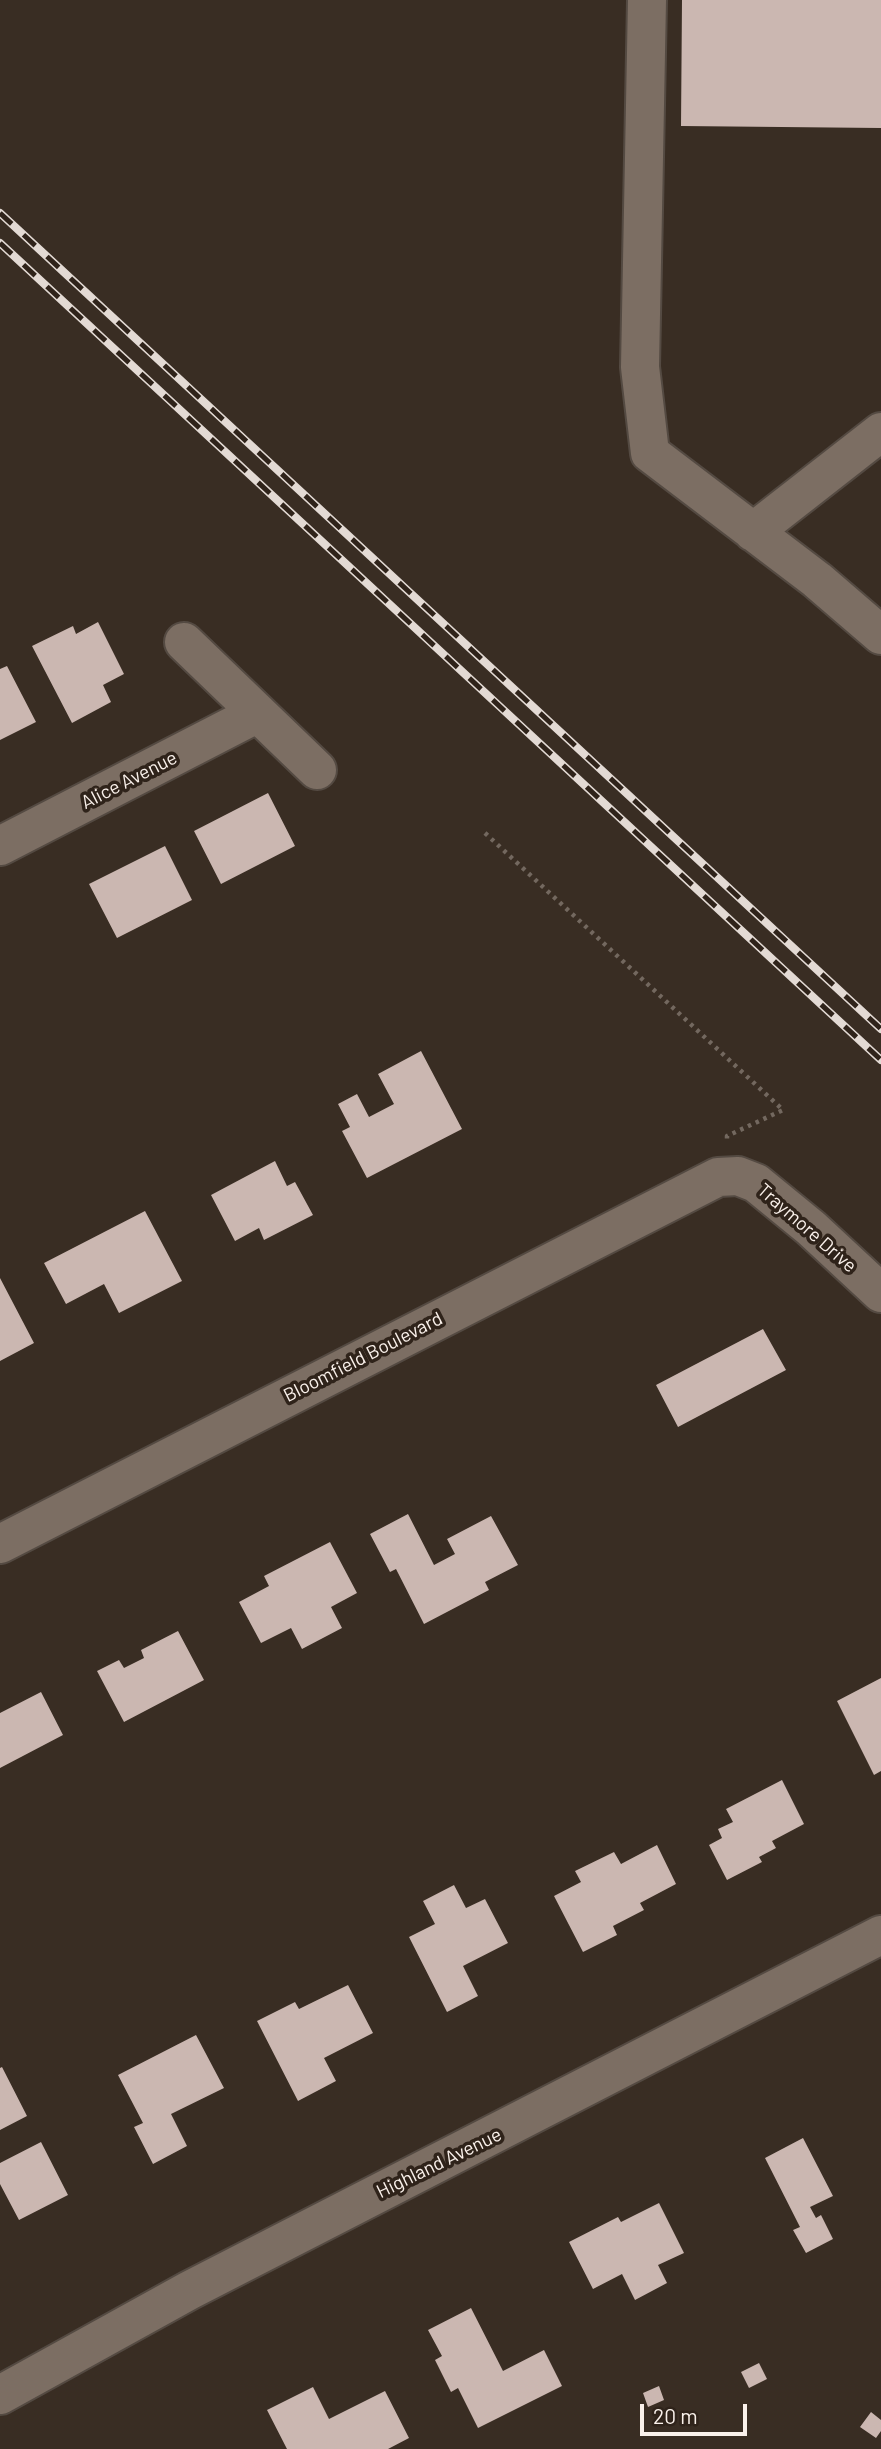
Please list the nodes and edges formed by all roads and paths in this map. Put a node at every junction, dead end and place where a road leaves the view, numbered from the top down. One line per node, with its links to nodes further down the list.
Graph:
1 (647, 0): 3 (street)
2 (881, 432): 3 (street)
3 (753, 532): 4 (street)
4 (881, 635)
5 (184, 642): 6 (street)
6 (258, 713): 7 (street); 9 (street, Alice Avenue)
7 (317, 770)
8 (485, 833): 10 (path)
9 (0, 846)
10 (727, 1176): 11 (street, Traymore Drive); 12 (street, Bloomfield Boulevard)
11 (881, 1293)
12 (0, 1544)
13 (881, 1935): 14 (street, Highland Avenue)
14 (0, 2395)

